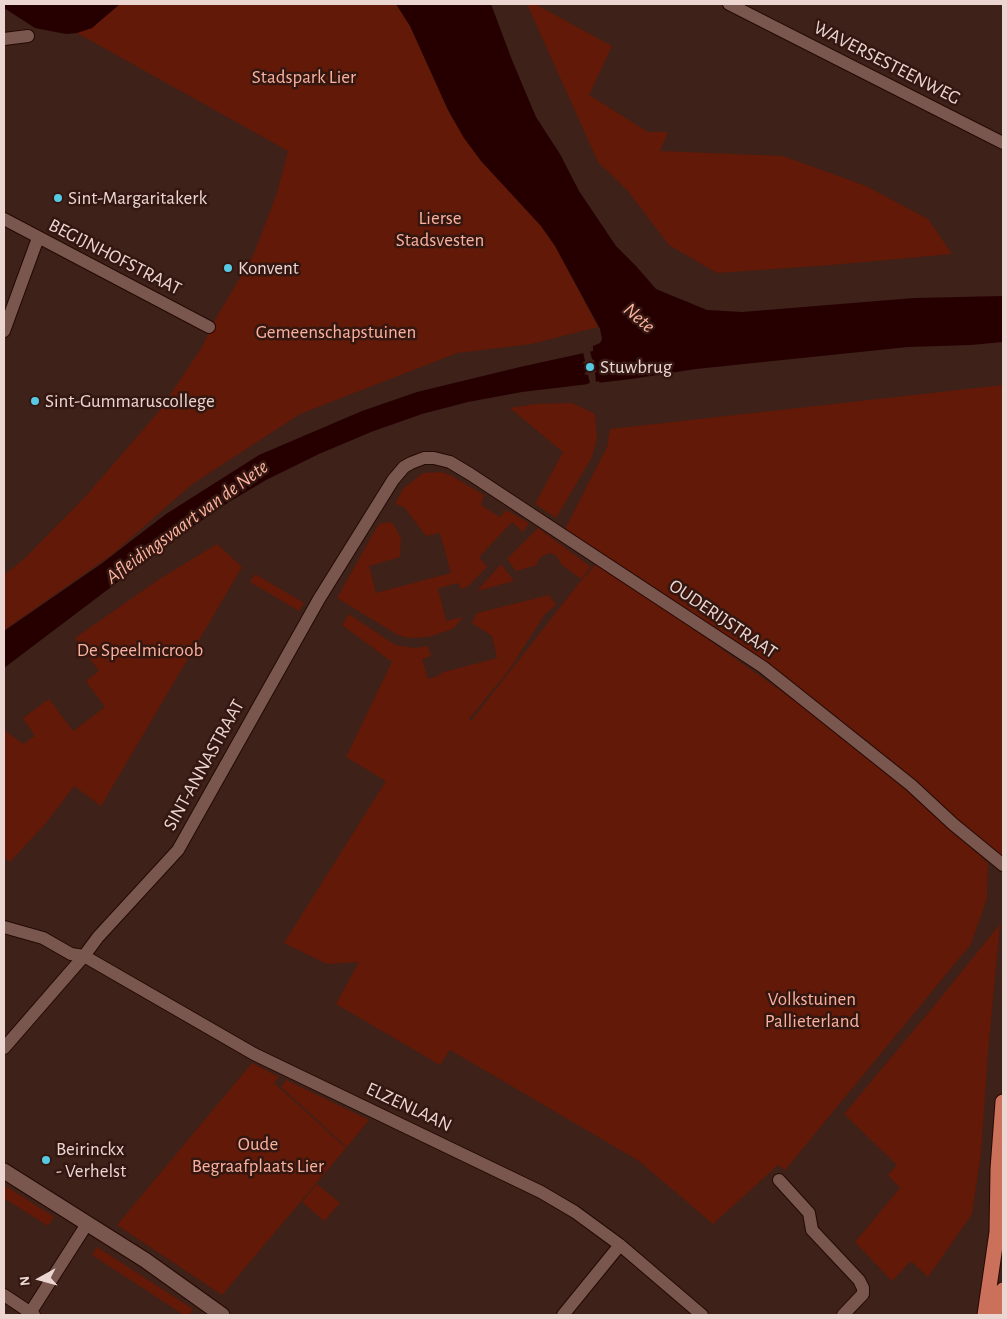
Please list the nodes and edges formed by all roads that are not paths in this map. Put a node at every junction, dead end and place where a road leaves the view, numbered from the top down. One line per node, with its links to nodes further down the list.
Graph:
1 (729, 4): 4 (street, WAVERSESTEENWEG)
2 (28, 36): 3 (street)
3 (4, 39)
4 (1003, 143)
5 (4, 219): 6 (street, BEGIJNHOFSTRAAT)
6 (38, 238): 7 (street, BEGIJNHOFSTRAAT); 8 (street)
7 (210, 327)
8 (4, 331)
9 (398, 473): 10 (street, OUDERIJSTRAAT); 12 (street, SINT-ANNASTRAAT)
10 (1003, 865)
11 (4, 927): 12 (street, ELZENLAAN)
12 (84, 956): 13 (street, SINT-ANNASTRAAT); 18 (street, ELZENLAAN)
13 (4, 1048)
14 (1003, 1102): 26 (highway)
15 (4, 1171): 17 (street)
16 (779, 1180): 25 (street)
17 (87, 1224): 21 (street); 22 (street)
18 (620, 1245): 23 (street); 24 (street, ELZENLAAN)
19 (1003, 1290): 27 (highway)
20 (4, 1295): 21 (street)
21 (32, 1314)
22 (222, 1315)
23 (564, 1315)
24 (702, 1315)
25 (843, 1315)
26 (986, 1315)
27 (999, 1315)

